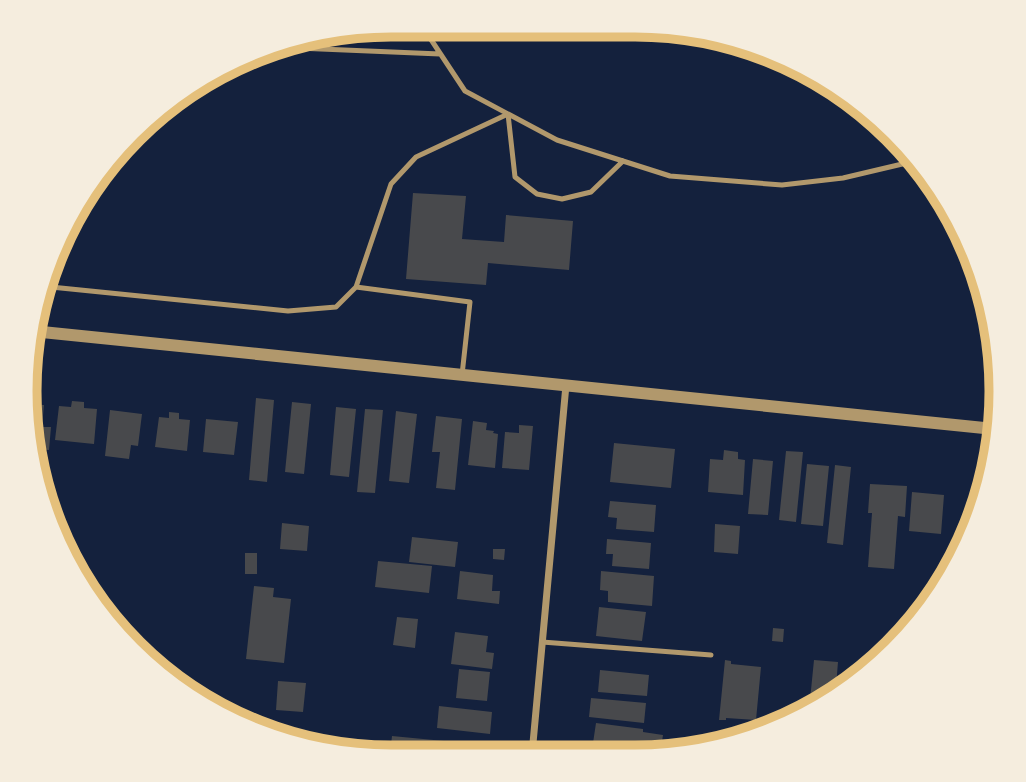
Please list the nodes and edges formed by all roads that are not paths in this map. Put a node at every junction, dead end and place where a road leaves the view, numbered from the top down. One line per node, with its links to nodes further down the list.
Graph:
1 (429, 37): 3 (lane)
2 (303, 48): 3 (lane)
3 (440, 54): 4 (lane)
4 (508, 114): 5 (lane); 5 (lane); 8 (lane)
5 (623, 161): 6 (lane)
6 (906, 163)
7 (53, 287): 8 (lane)
8 (356, 287): 10 (lane)
9 (42, 332): 10 (street)
10 (462, 374): 11 (street)
11 (566, 386): 12 (street); 13 (street)
12 (987, 428)
13 (542, 642): 14 (lane); 15 (street)
14 (711, 655)
15 (533, 745)

